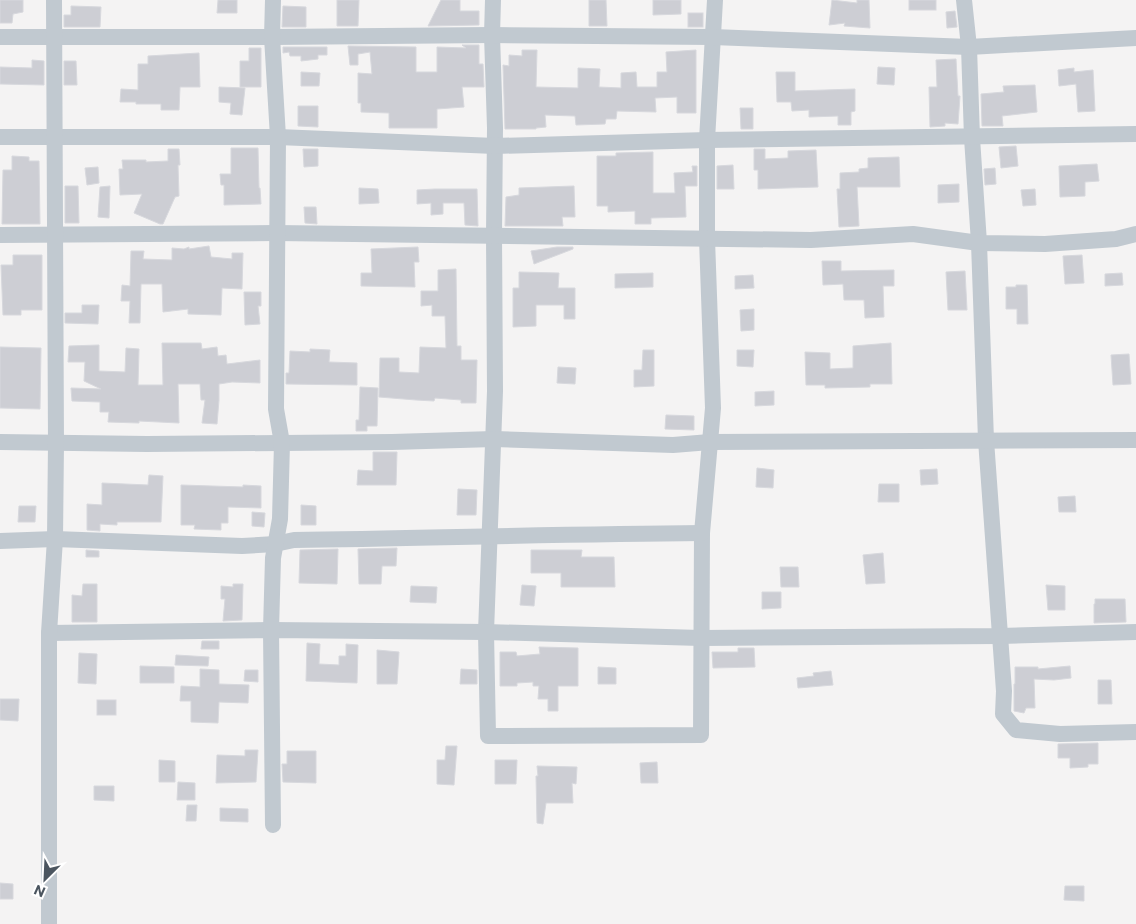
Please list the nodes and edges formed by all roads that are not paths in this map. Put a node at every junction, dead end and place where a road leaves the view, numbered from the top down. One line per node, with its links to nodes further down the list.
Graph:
1 (54, 0): 7 (street)
2 (273, 0): 9 (street)
3 (493, 0): 6 (street)
4 (715, 0): 10 (street)
5 (964, 0): 12 (street)
6 (492, 35): 9 (street); 10 (street); 19 (street)
7 (54, 36): 8 (street); 9 (street); 16 (street)
8 (0, 37)
9 (272, 37): 15 (street)
10 (713, 37): 12 (street); 18 (street)
11 (1136, 38): 12 (street)
12 (969, 47): 17 (street)
13 (1136, 134): 17 (street)
14 (0, 137): 16 (street)
15 (278, 137): 16 (street); 19 (street); 20 (street)
16 (56, 138): 24 (street)
17 (972, 138): 18 (street); 26 (street)
18 (707, 140): 19 (street); 25 (street)
19 (495, 146): 22 (street)
20 (276, 233): 22 (street); 24 (street); 33 (street)
21 (1136, 234): 26 (street)
22 (494, 235): 25 (street); 27 (street)
23 (0, 236): 24 (street)
24 (54, 236): 32 (street)
25 (707, 239): 26 (street); 31 (street)
26 (979, 243): 28 (street)
27 (494, 439): 31 (street); 33 (street); 35 (street)
28 (986, 440): 29 (street); 31 (street); 43 (street)
29 (1136, 440)
30 (0, 442): 32 (street)
31 (710, 442): 34 (street)
32 (56, 443): 33 (street); 36 (street)
33 (282, 443): 38 (street)
34 (702, 533): 35 (street); 44 (street)
35 (490, 537): 38 (street); 40 (street)
36 (55, 539): 37 (street); 38 (street); 42 (street)
37 (0, 541)
38 (275, 544): 39 (street)
39 (271, 630): 40 (street); 42 (street); 46 (street)
40 (486, 632): 44 (street); 44 (street)
41 (1136, 632): 43 (street)
42 (49, 633): 47 (street)
43 (1000, 636): 44 (street); 45 (street)
44 (701, 638)
45 (1136, 732)
46 (273, 825)
47 (49, 924)

